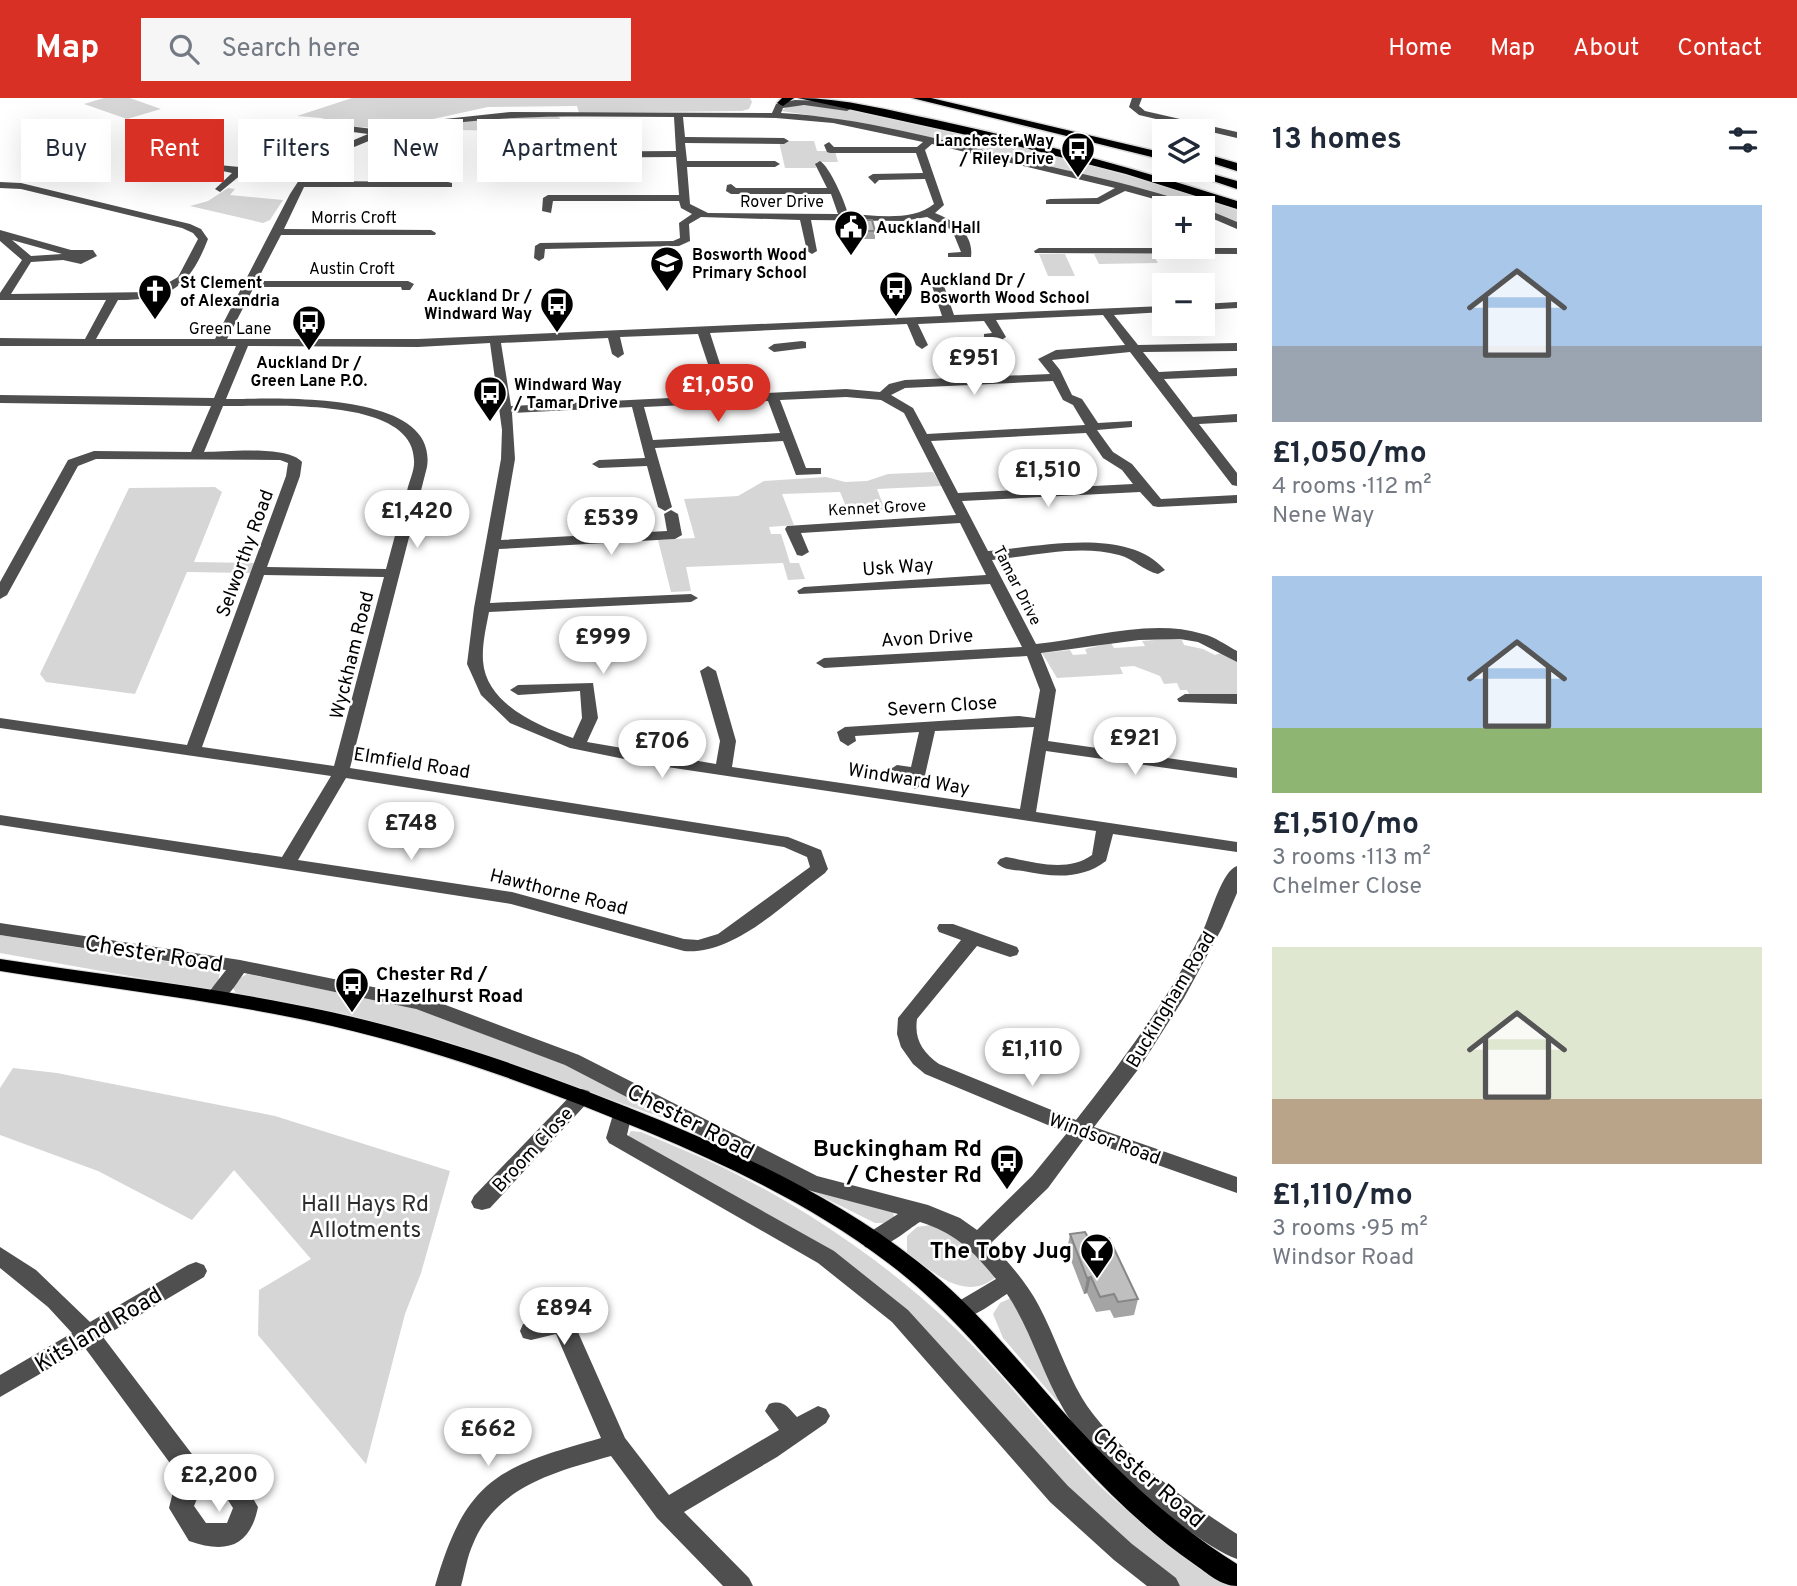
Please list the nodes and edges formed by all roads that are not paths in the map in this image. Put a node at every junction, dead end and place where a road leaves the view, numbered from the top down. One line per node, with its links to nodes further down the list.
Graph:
1 (804, 98): 13 (highway)
2 (841, 98): 47 (highway)
3 (917, 98): 9 (highway)
4 (944, 98): 20 (highway)
5 (951, 98): 21 (highway)
6 (1137, 98): 15 (street)
7 (786, 101): 12 (street); 13 (street)
8 (769, 102): 11 (street)
9 (964, 107): 23 (highway); 26 (highway)
10 (678, 114): 11 (street); 14 (street); 16 (street)
11 (760, 114): 12 (street)
12 (777, 115): 17 (street)
13 (913, 118): 49 (highway)
14 (463, 119)
15 (1237, 135)
16 (680, 140): 18 (street); 25 (street)
17 (930, 140): 22 (street); 43 (street)
18 (784, 141)
19 (829, 145): 22 (street)
20 (1152, 145)
21 (1152, 145)
22 (920, 150): 33 (street)
23 (1152, 154)
24 (642, 158): 25 (street)
25 (681, 159): 28 (street); 46 (street)
26 (1152, 160)
27 (1215, 163): 30 (highway)
28 (775, 164)
29 (817, 168): 44 (street)
30 (1237, 169)
31 (1215, 171): 34 (highway)
32 (238, 172): 41 (street)
33 (929, 176): 36 (street); 52 (street)
34 (1237, 177)
35 (1215, 179): 40 (highway)
36 (875, 181)
37 (302, 184): 39 (street); 57 (street)
38 (0, 185): 70 (street)
39 (448, 185)
40 (1237, 185)
41 (239, 186)
42 (731, 187): 44 (street)
43 (1124, 187): 45 (street); 48 (street)
44 (835, 191): 54 (street)
45 (1155, 196)
46 (683, 198): 50 (street); 51 (street)
47 (1237, 198)
48 (1050, 202)
49 (1237, 205)
50 (547, 211)
51 (699, 214): 55 (street, Rover Drive); 64 (street)
52 (928, 215): 54 (street, Rover Drive); 63 (street)
53 (1215, 216): 56 (street)
54 (844, 217): 55 (street, Rover Drive)
55 (805, 218): 60 (street)
56 (1237, 226)
57 (277, 232): 58 (street, Morris Croft); 66 (street)
58 (430, 233)
59 (0, 234): 65 (street); 65 (street)
60 (813, 251)
61 (1039, 251): 62 (street)
62 (1237, 251)
63 (953, 255)
64 (539, 258)
65 (28, 259): 69 (street)
66 (250, 284): 68 (street, Austin Croft); 84 (street)
67 (939, 286): 75 (street)
68 (406, 288)
69 (2, 297): 70 (street)
70 (114, 297): 83 (street)
71 (1231, 306): 77 (street)
72 (1152, 310): 73 (street)
73 (1106, 312): 74 (street); 92 (street)
74 (988, 317): 75 (street); 80 (street)
75 (949, 319): 76 (street)
76 (911, 320): 78 (street); 88 (street)
77 (1237, 320)
78 (781, 326): 79 (street); 91 (street)
79 (703, 330): 87 (street); 94 (street)
80 (988, 337)
81 (495, 340): 86 (street, Green Lane); 87 (street, Green Lane); 103 (street, Windward Way)
82 (0, 342): 83 (street, Green Lane)
83 (88, 343): 84 (street, Green Lane)
84 (218, 344): 85 (street, Green Lane)
85 (243, 344): 86 (street, Green Lane); 101 (street)
86 (418, 344): 93 (street, Green Lane)
87 (616, 345): 89 (street)
88 (922, 345)
89 (631, 347)
90 (1237, 347): 92 (street)
91 (774, 348)
92 (1134, 349): 96 (street); 97 (street)
93 (463, 352)
94 (715, 367)
95 (1237, 372): 96 (street)
96 (1155, 376): 105 (street)
97 (1057, 377): 98 (street); 107 (street)
98 (883, 396): 99 (street); 109 (street, Tamar Drive)
99 (773, 397): 102 (street); 108 (street)
100 (5, 399): 101 (street, Wyckham Road)
101 (220, 400): 111 (street); 126 (street, Wyckham Road)
102 (637, 404): 103 (street); 110 (street)
103 (505, 410): 121 (street, Windward Way)
104 (1237, 418): 105 (street)
105 (1189, 421): 114 (street)
106 (1126, 424): 107 (street)
107 (1090, 428): 109 (street); 117 (street)
108 (787, 437): 110 (street); 115 (street)
109 (923, 438): 118 (street, Tamar Drive)
110 (650, 444): 112 (street)
111 (196, 456): 125 (street, Selworthy Road); 129 (street)
112 (653, 462): 113 (street); 121 (street)
113 (599, 464)
114 (1231, 468): 116 (street)
115 (816, 471)
116 (1237, 482)
117 (1143, 488): 118 (street); 119 (street)
118 (953, 497): 120 (street, Tamar Drive)
119 (1237, 499)
120 (963, 519): 122 (street, Kennet Grove); 123 (street, Tamar Drive)
121 (493, 545): 131 (street, Windward Way)
122 (802, 552)
123 (984, 556): 124 (street); 127 (street, Tamar Drive)
124 (1158, 570)
125 (258, 571): 126 (street); 145 (street, Selworthy Road)
126 (393, 573): 148 (street, Wyckham Road)
127 (995, 579): 128 (street, Usk Way); 132 (street, Tamar Drive)
128 (804, 591)
129 (0, 595)
130 (691, 598): 131 (street)
131 (481, 608): 143 (street, Windward Way)
132 (1031, 650): 133 (street, Avon Drive); 134 (street, Avon Drive); 140 (street, Tamar Drive)
133 (1237, 657)
134 (825, 663)
135 (708, 671): 147 (street)
136 (518, 690): 143 (street)
137 (1179, 699): 138 (street)
138 (1237, 699)
139 (0, 723): 145 (street, Elmfield Road)
140 (1042, 723): 141 (street, Severn Close); 144 (street, Tamar Drive)
141 (928, 727): 142 (street, Severn Close); 146 (street)
142 (846, 737)
143 (576, 745): 147 (street, Windward Way)
144 (1039, 745): 149 (street); 150 (street, Tamar Drive)
145 (193, 750): 148 (street, Elmfield Road)
146 (897, 770)
147 (722, 771): 150 (street, Windward Way)
148 (341, 772): 154 (street, Elmfield Road); 155 (street, Wyckham Road)
149 (1237, 773)
150 (1027, 817): 152 (street, Windward Way)
151 (0, 820): 155 (street, Hawthorne Road)
152 (1105, 828): 153 (street, Windward Way); 156 (street)
153 (1237, 848)
154 (815, 854): 155 (street, Hawthorne Road)
155 (287, 863)
156 (1006, 863)
157 (1237, 872): 167 (street, Buckingham Road)
158 (946, 928): 160 (street)
159 (0, 929): 162 (street, Chester Road)
160 (972, 939): 161 (street); 167 (street, Windsor Road)
161 (1010, 951)
162 (240, 966): 164 (street); 170 (street, Chester Road)
163 (2, 967): 164 (main road, Chester Road)
164 (215, 998): 165 (main road, Chester Road)
165 (582, 1096): 166 (main road, Chester Road); 169 (street, Broom Close)
166 (622, 1113): 171 (main road, Chester Road); 192 (street, Chester Road)
167 (1080, 1130): 168 (street, Windsor Road); 172 (street, Buckingham Road)
168 (1237, 1185)
169 (482, 1202)
170 (920, 1211): 171 (street); 172 (street, Chester Road)
171 (873, 1241): 176 (main road, Chester Road)
172 (978, 1242): 175 (street, Chester Road)
173 (0, 1256): 180 (street)
174 (196, 1271): 180 (street, Kitsland Road)
175 (1011, 1281): 176 (street); 188 (street, Chester Road)
176 (960, 1311): 189 (main road, Chester Road)
177 (587, 1318): 178 (street)
178 (563, 1324): 179 (street); 185 (street)
179 (531, 1331)
180 (87, 1335): 181 (street, Kitsland Road); 186 (street)
181 (0, 1387)
182 (777, 1411): 184 (street)
183 (818, 1416): 184 (street)
184 (795, 1431): 187 (street)
185 (616, 1444): 187 (street); 190 (street)
186 (195, 1478)
187 (666, 1510): 191 (street)
188 (1237, 1548)
189 (1237, 1578)
190 (448, 1586)
191 (740, 1586)
192 (1167, 1586)

